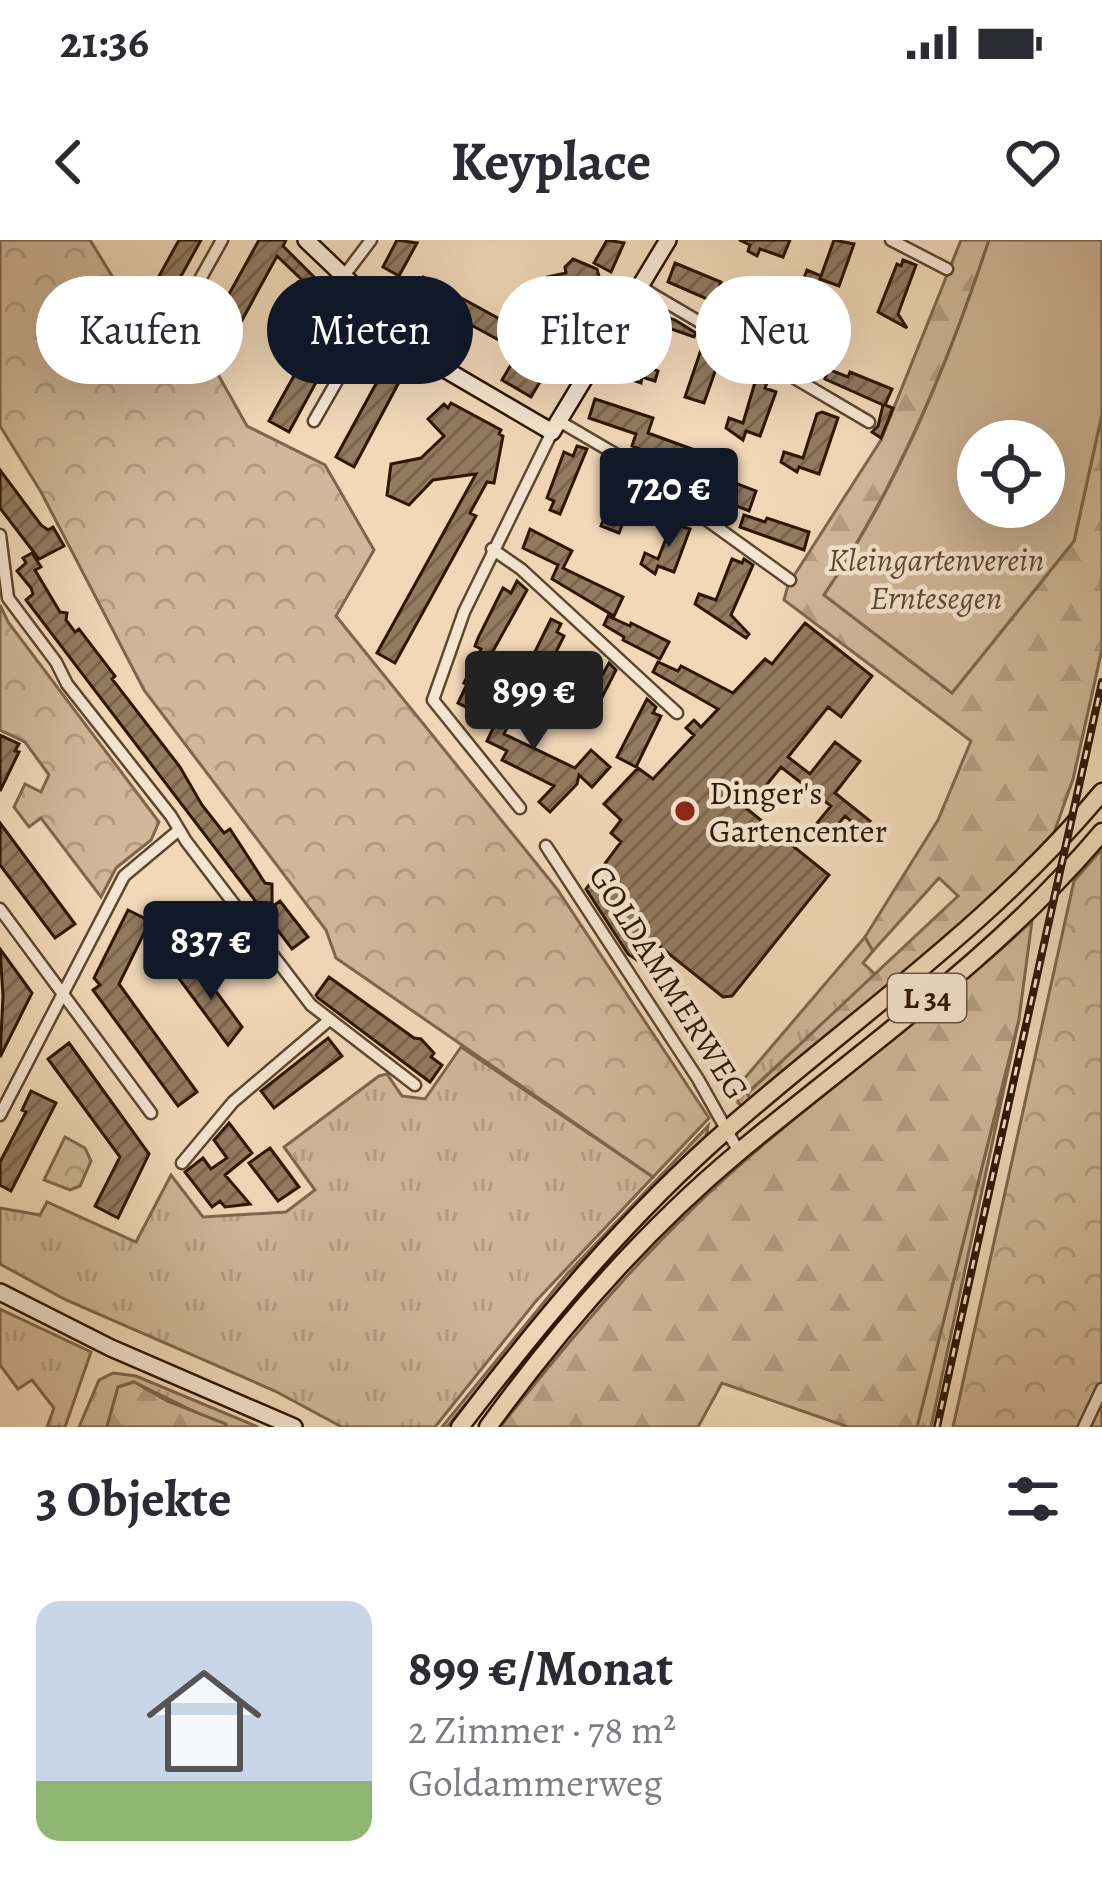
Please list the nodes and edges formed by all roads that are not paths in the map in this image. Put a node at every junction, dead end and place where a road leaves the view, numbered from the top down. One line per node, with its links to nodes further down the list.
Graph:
1 (222, 240): 7 (street)
2 (306, 240): 8 (street)
3 (371, 240): 9 (street)
4 (668, 240): 10 (street)
5 (891, 240): 6 (street)
6 (947, 269)
7 (202, 276)
8 (342, 276)
9 (344, 276)
10 (648, 276)
11 (672, 306): 16 (street)
12 (473, 383): 17 (street)
13 (335, 384): 15 (street)
14 (583, 384): 17 (street)
15 (314, 422)
16 (869, 422)
17 (556, 427): 19 (street); 20 (street)
18 (0, 535): 24 (street)
19 (493, 549): 21 (street); 23 (street)
20 (790, 580)
21 (677, 713)
22 (1102, 792): 33 (main road, L 34)
23 (520, 808)
24 (179, 830): 28 (street); 29 (street)
25 (1102, 832): 34 (main road, L 34)
26 (546, 846): 33 (street, GOLDAMMERWEG)
27 (0, 909): 28 (street)
28 (60, 993): 31 (street); 32 (street)
29 (328, 1021): 30 (street); 35 (street)
30 (415, 1085)
31 (151, 1113)
32 (0, 1114)
33 (726, 1130): 34 (street, GOLDAMMERWEG); 39 (main road, L 34)
34 (739, 1151): 40 (main road, L 34)
35 (182, 1162)
36 (0, 1292): 38 (street)
37 (1102, 1389): 41 (street)
38 (294, 1427)
39 (460, 1427)
40 (488, 1427)
41 (1084, 1427)

